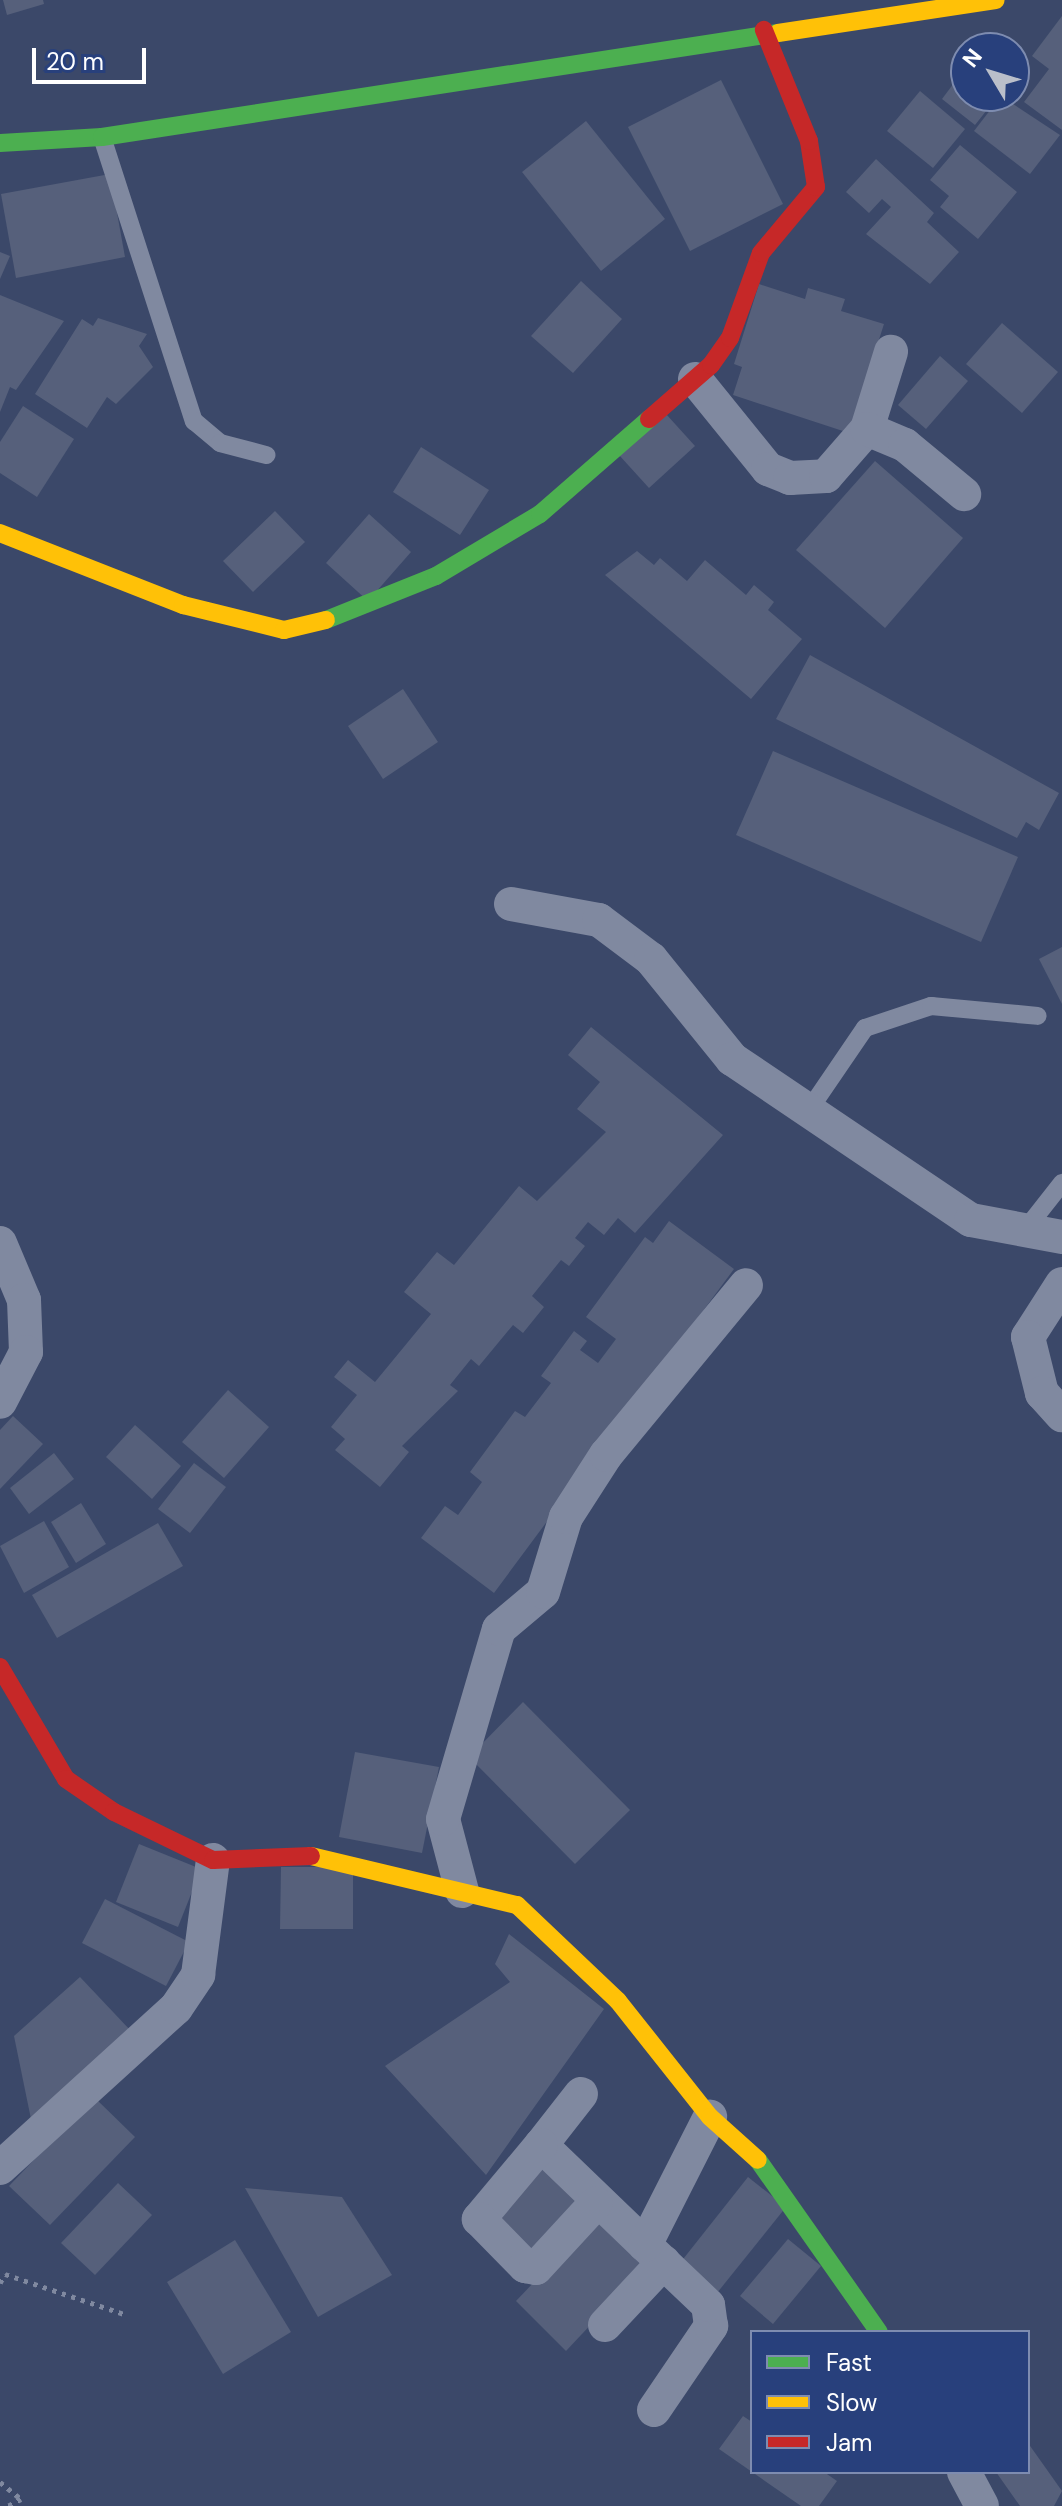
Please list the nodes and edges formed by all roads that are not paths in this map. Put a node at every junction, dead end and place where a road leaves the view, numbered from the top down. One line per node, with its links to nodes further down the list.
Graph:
1 (996, 0): 2 (street)
2 (972, 1): 3 (street)
3 (764, 30): 4 (street); 7 (street)
4 (102, 137): 5 (street); 9 (lane)
5 (0, 143)
6 (891, 352): 8 (street)
7 (695, 379): 8 (street); 11 (street)
8 (867, 429): 10 (street)
9 (266, 455)
10 (964, 494)
11 (0, 533)
12 (511, 904): 14 (street)
13 (1038, 1016): 14 (lane)
14 (807, 1113): 16 (street)
15 (1062, 1183): 16 (lane)
16 (1025, 1230): 17 (street)
17 (1062, 1237)
18 (0, 1243): 21 (street)
19 (1062, 1284): 22 (street)
20 (746, 1285): 25 (street)
21 (0, 1402)
22 (1062, 1415)
23 (0, 1667): 24 (street)
24 (213, 1860): 25 (street); 29 (street)
25 (462, 1891): 27 (street)
26 (581, 2094): 28 (street)
27 (710, 2117): 31 (street); 33 (street)
28 (541, 2145): 30 (street); 30 (street)
29 (0, 2168)
30 (596, 2203): 31 (street)
31 (654, 2254): 32 (street); 34 (street)
32 (605, 2325)
33 (878, 2330)
34 (654, 2410)
35 (965, 2474): 36 (street)
36 (982, 2506)

